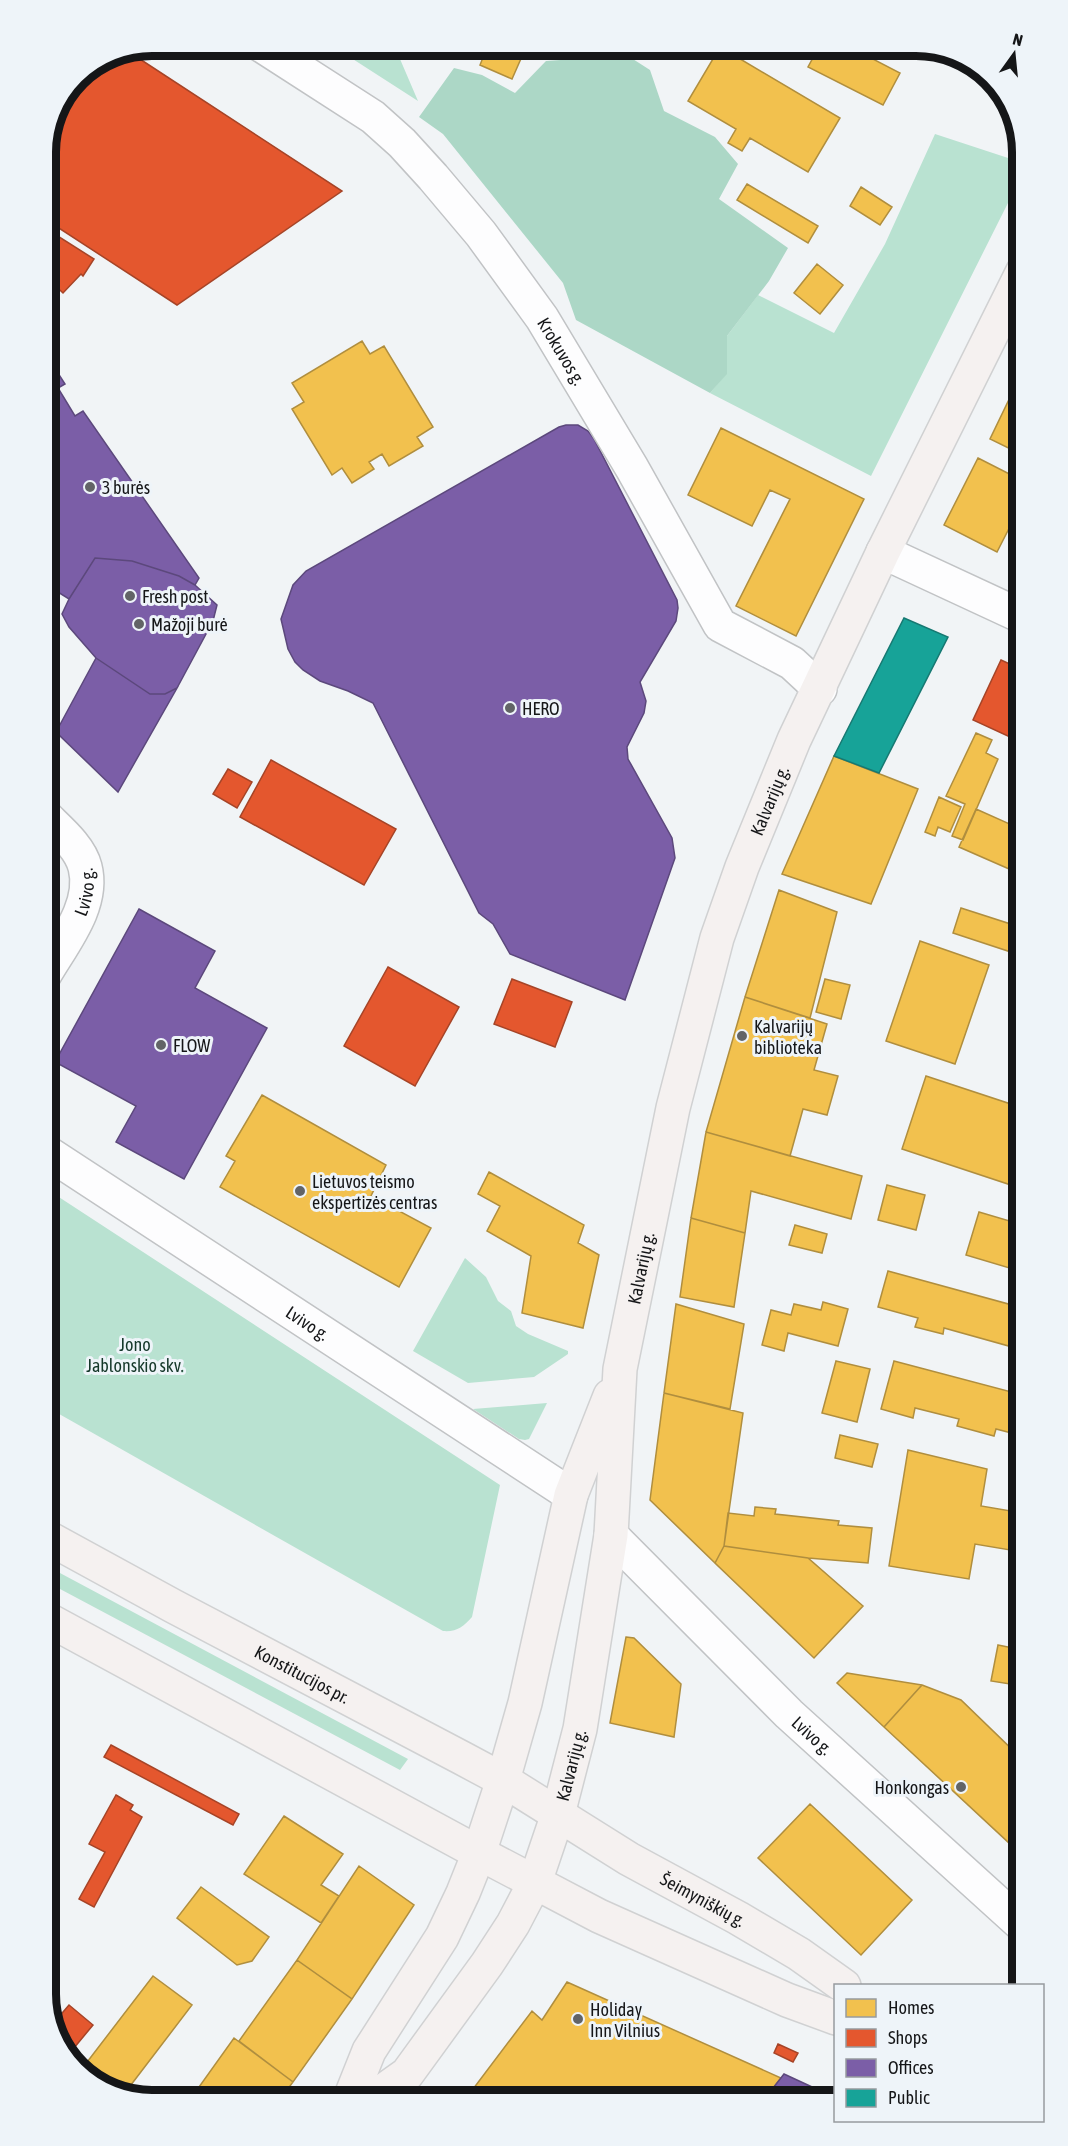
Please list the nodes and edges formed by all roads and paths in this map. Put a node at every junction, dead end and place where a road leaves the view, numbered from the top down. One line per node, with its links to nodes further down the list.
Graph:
1 (278, 56): 5 (street, Krokuvos g.)
2 (1012, 293): 3 (main road, Kalvarijų g.)
3 (883, 552): 4 (street); 5 (main road, Kalvarijų g.)
4 (1012, 612)
5 (820, 689): 9 (main road, Kalvarijų g.)
6 (56, 827): 7 (street, Lvivo g.)
7 (56, 954)
8 (56, 1158): 10 (street, Lvivo g.)
9 (620, 1369): 10 (main road, Kalvarijų g.); 11 (main road, Kalvarijų g.)
10 (571, 1495): 14 (main road, Kalvarijų g.)
11 (611, 1535): 15 (main road, Kalvarijų g.); 18 (street, Lvivo g.)
12 (56, 1542): 14 (main road, Konstitucijos pr.)
13 (56, 1624): 16 (main road)
14 (503, 1780): 15 (main road, Konstitucijos pr.); 16 (main road, Kalvarijų g.)
15 (558, 1814): 17 (main road, Kalvarijų g.); 19 (main road, Šeimyniškių g.)
16 (479, 1853): 17 (main road); 21 (main road, Kalvarijų g.)
17 (535, 1882): 20 (main road); 22 (main road, Kalvarijų g.)
18 (1012, 1916)
19 (841, 1984)
20 (834, 2017)
21 (353, 2090)
22 (384, 2090)

